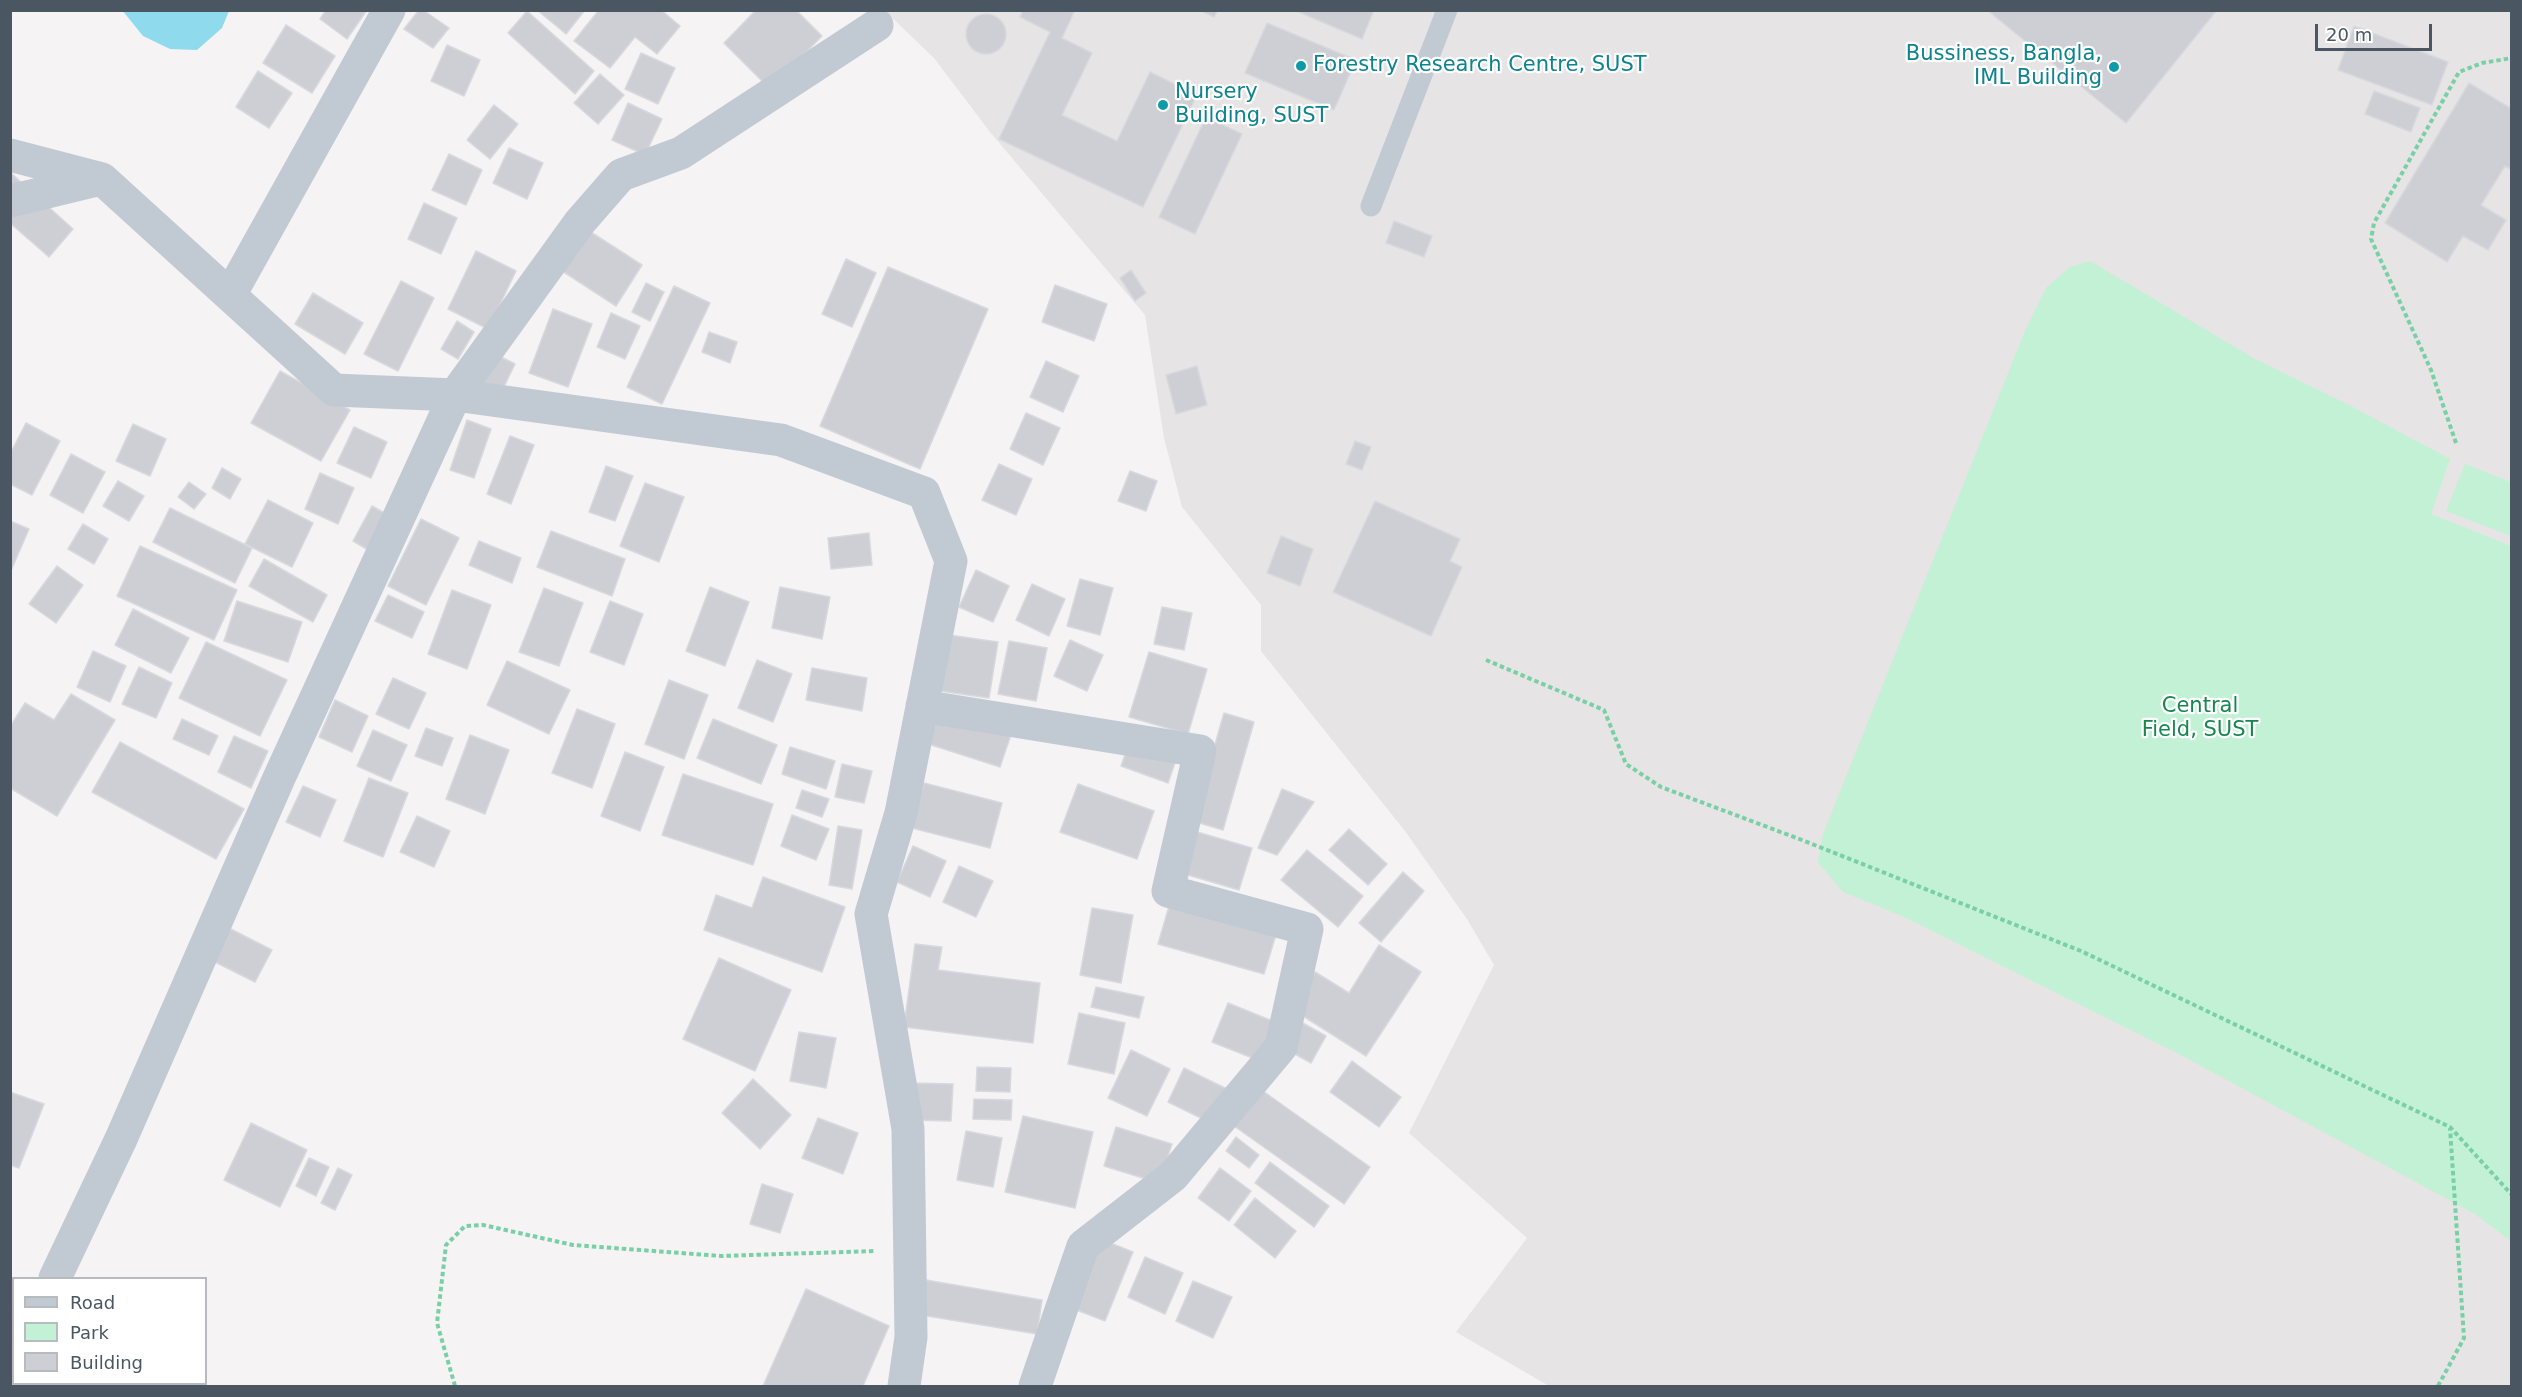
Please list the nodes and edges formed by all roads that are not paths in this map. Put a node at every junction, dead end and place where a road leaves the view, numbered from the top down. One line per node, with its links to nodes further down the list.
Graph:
1 (389, 10): 8 (street)
2 (1447, 10): 7 (lane)
3 (877, 24): 9 (street)
4 (10, 155): 5 (street)
5 (102, 179): 6 (street); 8 (street)
6 (10, 201)
7 (1371, 206)
8 (230, 295): 9 (street)
9 (455, 395): 10 (street); 11 (street)
10 (922, 706): 12 (street); 13 (street)
11 (55, 1277)
12 (904, 1386)
13 (1035, 1386)

